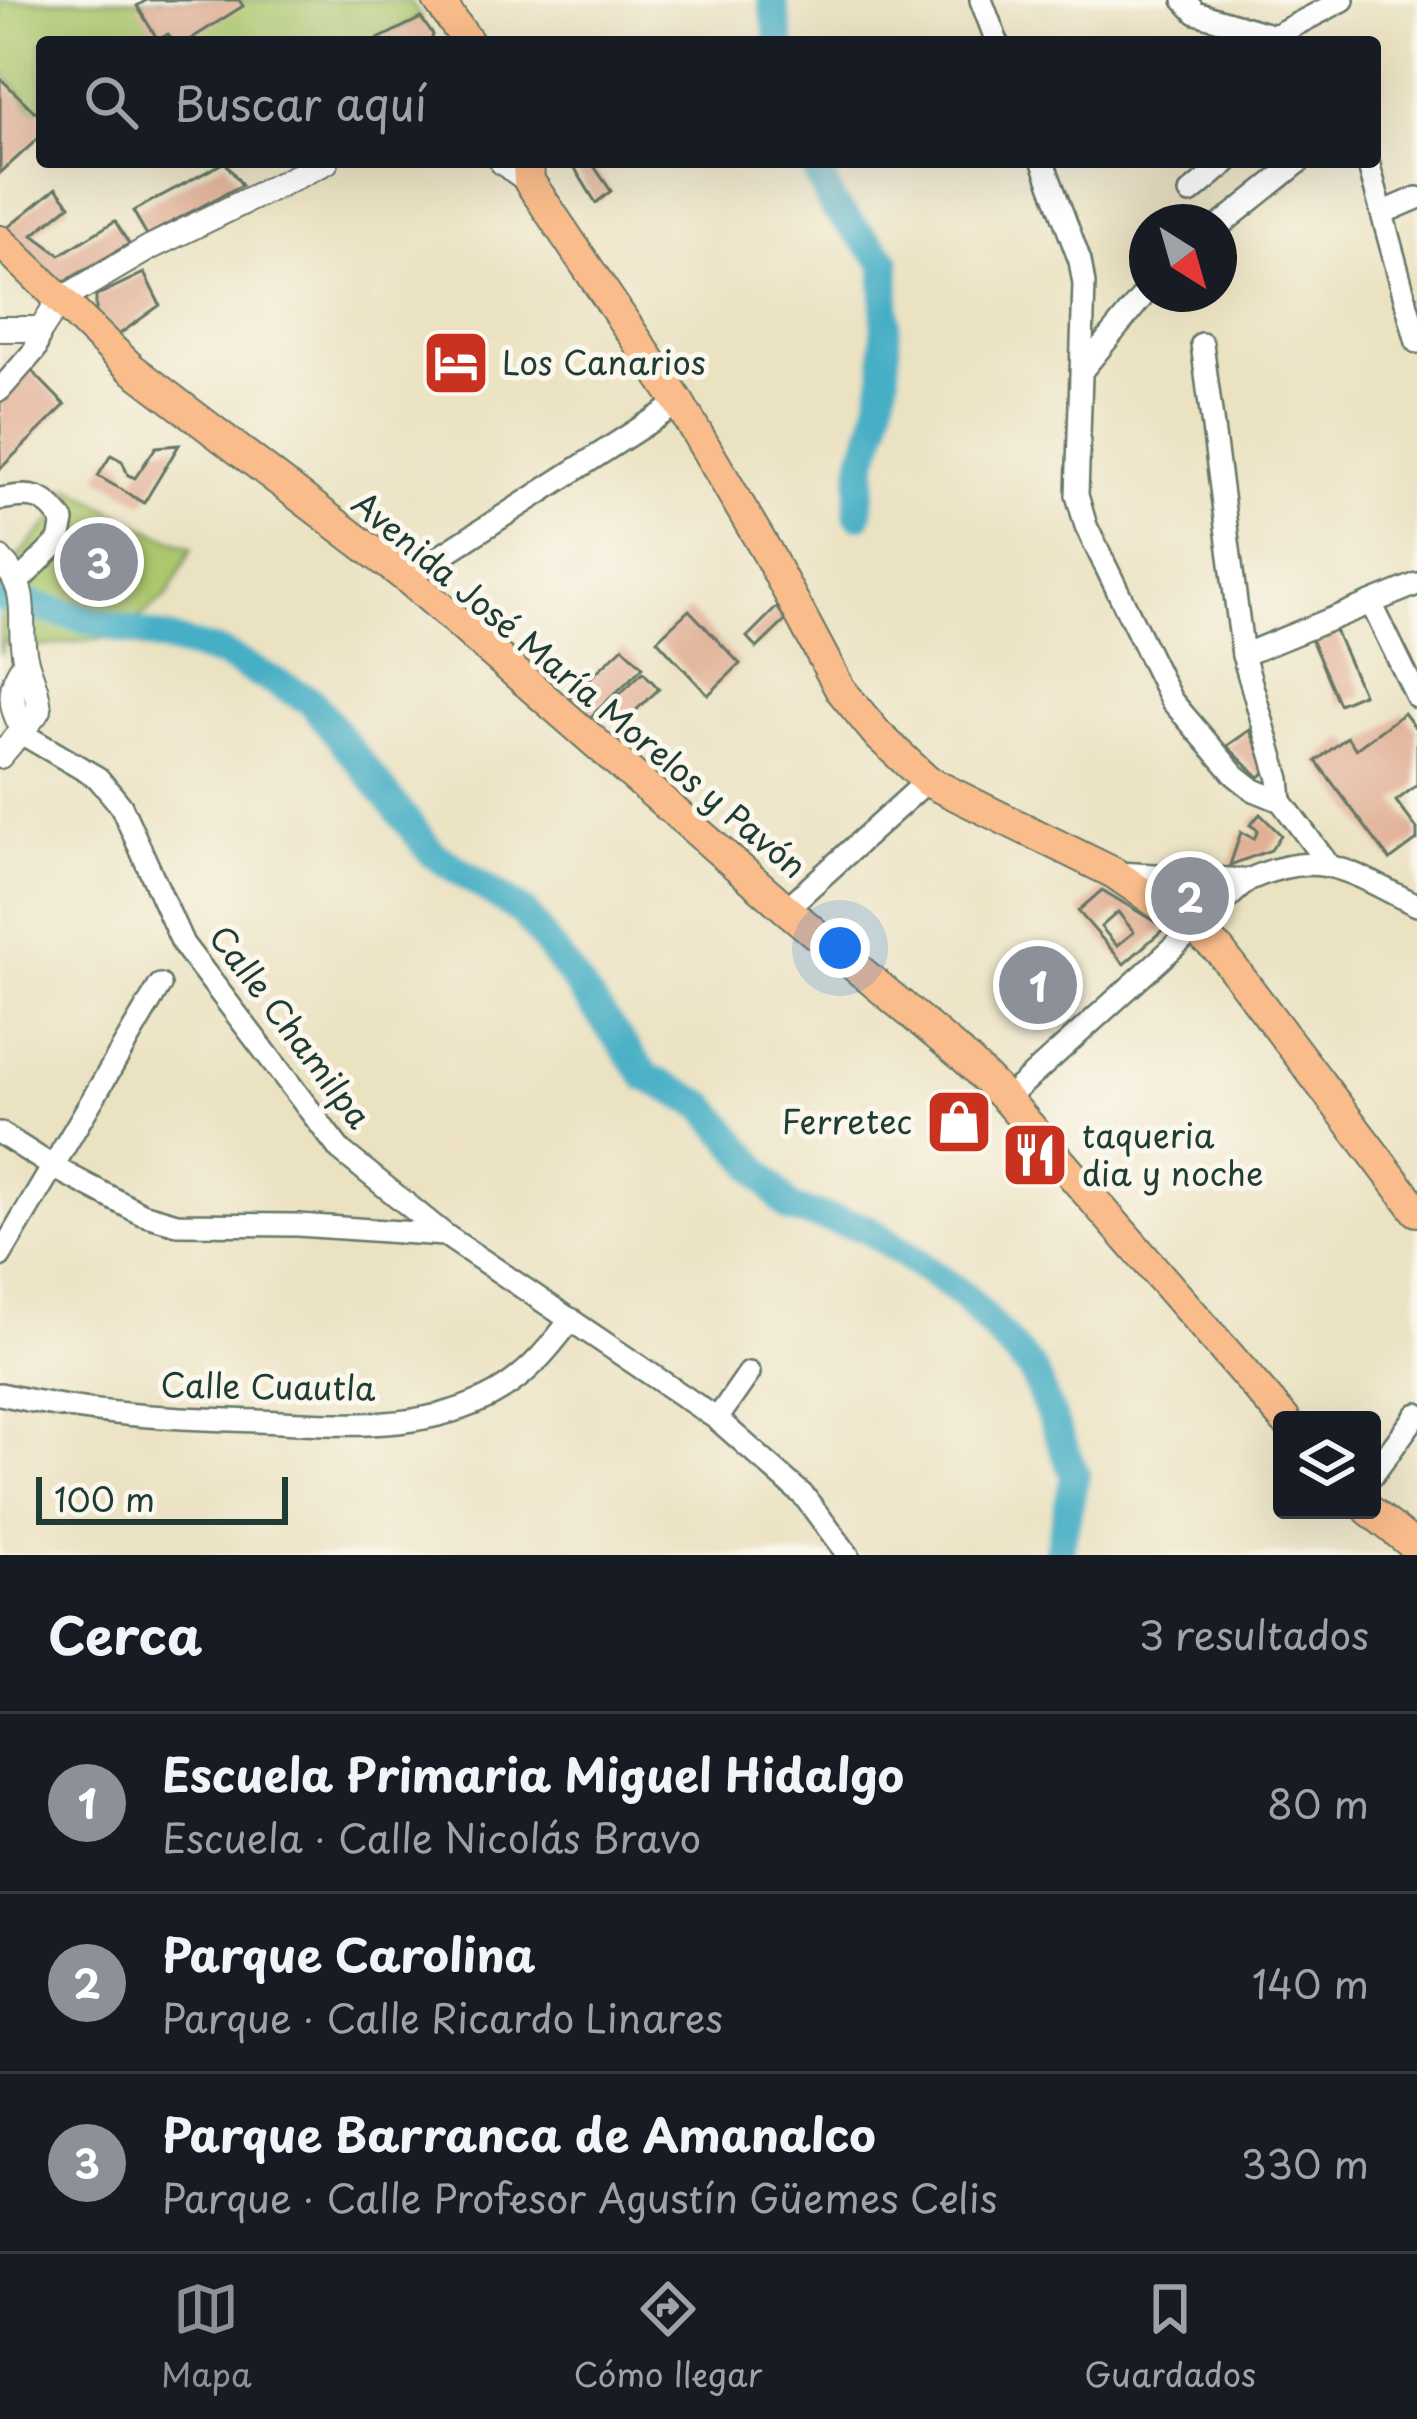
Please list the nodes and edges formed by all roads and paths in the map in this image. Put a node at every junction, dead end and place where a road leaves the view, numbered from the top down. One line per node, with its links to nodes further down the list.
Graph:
1 (438, 0): 5 (main road)
2 (981, 0): 6 (street)
3 (1184, 0): 7 (street)
4 (1343, 0): 8 (street)
5 (464, 36)
6 (995, 36)
7 (1274, 36)
8 (1284, 36)
9 (314, 168): 20 (street)
10 (1044, 168): 26 (street)
11 (1220, 168): 15 (street)
12 (1292, 168): 18 (street)
13 (1370, 168): 17 (street)
14 (528, 172): 28 (main road)
15 (1190, 193)
16 (1417, 198): 17 (street)
17 (1382, 213): 24 (street)
18 (1237, 214)
19 (0, 241): 20 (main road, Avenida José María Morelos y Pavón)
20 (58, 302): 22 (street); 31 (main road, Avenida José María Morelos y Pavón)
21 (1130, 312): 26 (street)
22 (41, 328): 23 (street); 27 (street)
23 (0, 329)
24 (1416, 339)
25 (1202, 344): 35 (street)
26 (1083, 369): 40 (street)
27 (0, 390)
28 (679, 403): 31 (street); 39 (main road)
29 (0, 499): 33 (street)
30 (0, 559): 33 (street)
31 (407, 578): 47 (main road, Avenida José María Morelos y Pavón)
32 (1417, 584): 34 (street)
33 (20, 591): 37 (street)
34 (1372, 604): 35 (street); 36 (street)
35 (1243, 655): 40 (street)
36 (1417, 697)
37 (22, 730): 38 (street); 54 (street, Calle Chamilpa)
38 (0, 756)
39 (927, 782): 44 (main road); 47 (street)
40 (1281, 801): 41 (street)
41 (1299, 823): 42 (street); 43 (street)
42 (1288, 862): 43 (street); 45 (street)
43 (1327, 863): 46 (street)
44 (1114, 873): 45 (street); 48 (main road)
45 (1248, 880): 48 (street)
46 (1417, 904)
47 (786, 909): 50 (main road, Avenida José María Morelos y Pavón)
48 (1196, 929): 50 (street); 53 (main road)
49 (160, 985): 52 (street)
50 (1006, 1099): 59 (main road, Avenida José María Morelos y Pavón)
51 (0, 1133): 52 (street)
52 (55, 1168): 54 (street); 55 (street)
53 (1417, 1211)
54 (446, 1235): 56 (street, Calle Chamilpa)
55 (0, 1256)
56 (571, 1319): 58 (street, Calle Cuautla); 61 (street, Calle Chamilpa)
57 (749, 1373): 61 (street)
58 (0, 1394)
59 (1277, 1411)
60 (1417, 1414): 62 (street)
61 (717, 1419): 65 (street, Calle Chamilpa)
62 (1381, 1464)
63 (1380, 1519): 64 (main road)
64 (1417, 1548)
65 (848, 1555)

